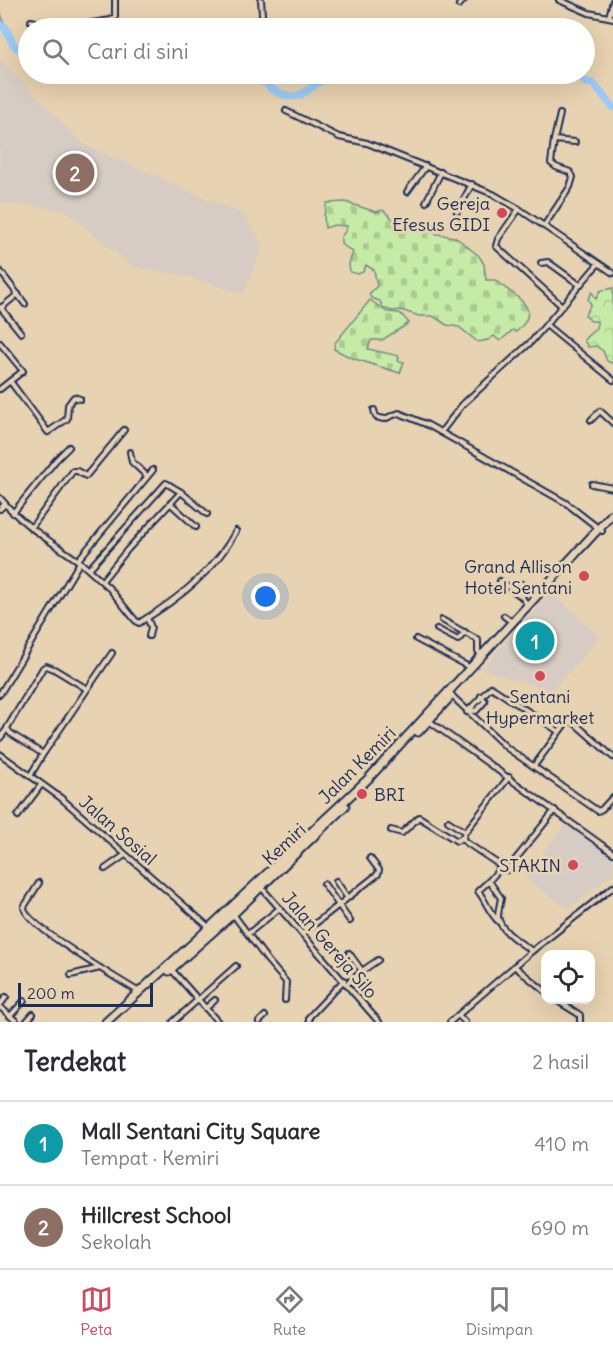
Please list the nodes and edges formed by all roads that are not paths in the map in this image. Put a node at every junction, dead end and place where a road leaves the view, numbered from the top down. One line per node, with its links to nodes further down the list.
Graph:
1 (115, 0): 8 (street)
2 (261, 0): 9 (street)
3 (464, 0): 6 (street)
4 (559, 0): 7 (street)
5 (613, 1): 7 (street)
6 (459, 5)
7 (611, 17)
8 (114, 18)
9 (263, 18)
10 (286, 111): 14 (street)
11 (560, 114): 12 (street)
12 (554, 140): 13 (street); 21 (street)
13 (575, 142)
14 (426, 166): 15 (street); 17 (street)
15 (441, 172): 16 (street); 18 (street)
16 (472, 184): 19 (street); 20 (street)
17 (407, 192)
18 (426, 202)
19 (519, 209): 21 (street); 29 (street)
20 (457, 212)
21 (544, 226): 23 (street)
22 (541, 263): 26 (street)
23 (598, 264): 25 (street); 26 (street)
24 (0, 271): 27 (street)
25 (613, 273)
26 (580, 285): 29 (street)
27 (18, 294): 28 (street); 30 (street)
28 (25, 303)
29 (562, 306): 31 (street)
30 (0, 307): 32 (street)
31 (546, 325): 35 (street); 44 (street)
32 (21, 333)
33 (0, 343): 36 (street)
34 (0, 378): 37 (street)
35 (613, 380)
36 (10, 381): 37 (street); 39 (street)
37 (5, 385): 38 (street)
38 (0, 389)
39 (80, 399)
40 (374, 410): 44 (street)
41 (591, 420): 42 (street)
42 (613, 423)
43 (124, 430): 61 (street)
44 (441, 432): 62 (street)
45 (69, 447): 56 (street)
46 (130, 452): 48 (street)
47 (153, 470): 48 (street)
48 (147, 476): 64 (street)
49 (592, 484): 50 (street)
50 (613, 488)
51 (181, 492): 53 (street); 58 (street); 65 (street)
52 (0, 498): 54 (street)
53 (170, 503): 60 (street); 67 (street)
54 (5, 504): 55 (street); 56 (street)
55 (0, 508)
56 (13, 513): 61 (street)
57 (613, 513): 62 (highway, Jalan Kemiri)
58 (207, 514)
59 (613, 519): 62 (highway, Kemiri)
60 (196, 527)
61 (31, 528): 64 (street)
62 (601, 530): 70 (highway, Jalan Kemiri); 84 (highway, Kemiri)
63 (236, 531): 72 (street)
64 (79, 561): 65 (street); 83 (street)
65 (89, 569): 67 (street)
66 (500, 581): 69 (street)
67 (102, 582): 72 (street)
68 (521, 584): 69 (street)
69 (522, 597): 70 (street)
70 (528, 606): 74 (highway, Jalan Kemiri)
71 (504, 616): 74 (street)
72 (147, 618): 77 (street)
73 (442, 620): 76 (street)
74 (513, 623): 80 (highway, Jalan Kemiri)
75 (437, 629): 76 (street)
76 (465, 632): 80 (street)
77 (149, 636)
78 (416, 639): 81 (street)
79 (112, 653): 82 (street)
80 (482, 656): 81 (highway, Jalan Kemiri)
81 (472, 668): 84 (highway, Jalan Kemiri)
82 (87, 689): 87 (street); 90 (street)
83 (0, 694)
84 (450, 694): 85 (street); 86 (highway, Kemiri); 123 (highway, Jalan Kemiri)
85 (468, 711): 88 (street); 93 (street)
86 (429, 721): 95 (street); 113 (highway, Kemiri)
87 (7, 728): 89 (street); 90 (street)
88 (558, 732): 92 (street); 93 (street)
89 (0, 738)
90 (43, 753): 94 (street)
91 (0, 754): 94 (street, Jalan Sosial)
92 (613, 757)
93 (534, 766): 97 (street)
94 (30, 776): 96 (street, Jalan Sosial)
95 (508, 777): 98 (street); 102 (street)
96 (41, 785): 99 (street); 105 (street, Jalan Sosial)
97 (613, 797)
98 (555, 810): 104 (street); 107 (street)
99 (18, 816)
100 (448, 821): 102 (street)
101 (391, 830): 103 (street)
102 (465, 832): 103 (street)
103 (463, 837): 107 (street)
104 (613, 853)
105 (125, 855): 108 (street); 123 (street, Jalan Sosial)
106 (370, 858): 117 (street)
107 (502, 866): 110 (street)
108 (105, 869)
109 (336, 881): 117 (street)
110 (489, 881): 122 (street); 122 (street)
111 (39, 884): 131 (street)
112 (324, 884): 118 (street)
113 (260, 886): 119 (street, Jalan Gereja Silo); 120 (highway, Kemiri)
114 (613, 887): 115 (street)
115 (608, 891): 116 (street); 126 (street)
116 (613, 895)
117 (347, 897): 118 (street)
118 (338, 904): 121 (street); 125 (street)
119 (280, 908): 124 (street); 125 (street, Jalan Gereja Silo)
120 (233, 914): 123 (highway, Kemiri); 124 (street)
121 (350, 921)
122 (500, 922): 126 (street)
123 (211, 929): 130 (highway, Kemiri)
124 (249, 933): 141 (street)
125 (302, 934): 135 (street, Jalan Gereja Silo)
126 (532, 951): 132 (street)
127 (350, 953): 133 (street)
128 (378, 960): 133 (street)
129 (236, 966): 139 (street)
130 (170, 967): 137 (highway); 139 (street); 154 (highway, Kemiri)
131 (101, 968): 134 (street); 137 (street)
132 (511, 969): 136 (street); 147 (street)
133 (362, 971): 135 (street)
134 (71, 975)
135 (345, 982): 158 (street); 159 (street, Jalan Gereja Silo)
136 (541, 989)
137 (139, 992): 153 (highway)
138 (6, 997): 144 (street)
139 (199, 1000): 145 (street); 155 (street)
140 (214, 1000): 145 (street)
141 (285, 1000)
142 (24, 1001): 148 (street)
143 (564, 1004): 150 (street)
144 (0, 1006): 148 (street)
145 (206, 1008): 156 (street)
146 (33, 1014): 152 (street)
147 (458, 1015): 160 (street); 161 (street)
148 (10, 1016): 151 (street)
149 (265, 1016): 157 (street)
150 (580, 1021)
151 (17, 1022)
152 (26, 1022)
153 (106, 1022)
154 (113, 1022)
155 (173, 1022)
156 (218, 1022)
157 (259, 1022)
158 (309, 1022)
159 (378, 1022)
160 (450, 1022)
161 (465, 1022)

